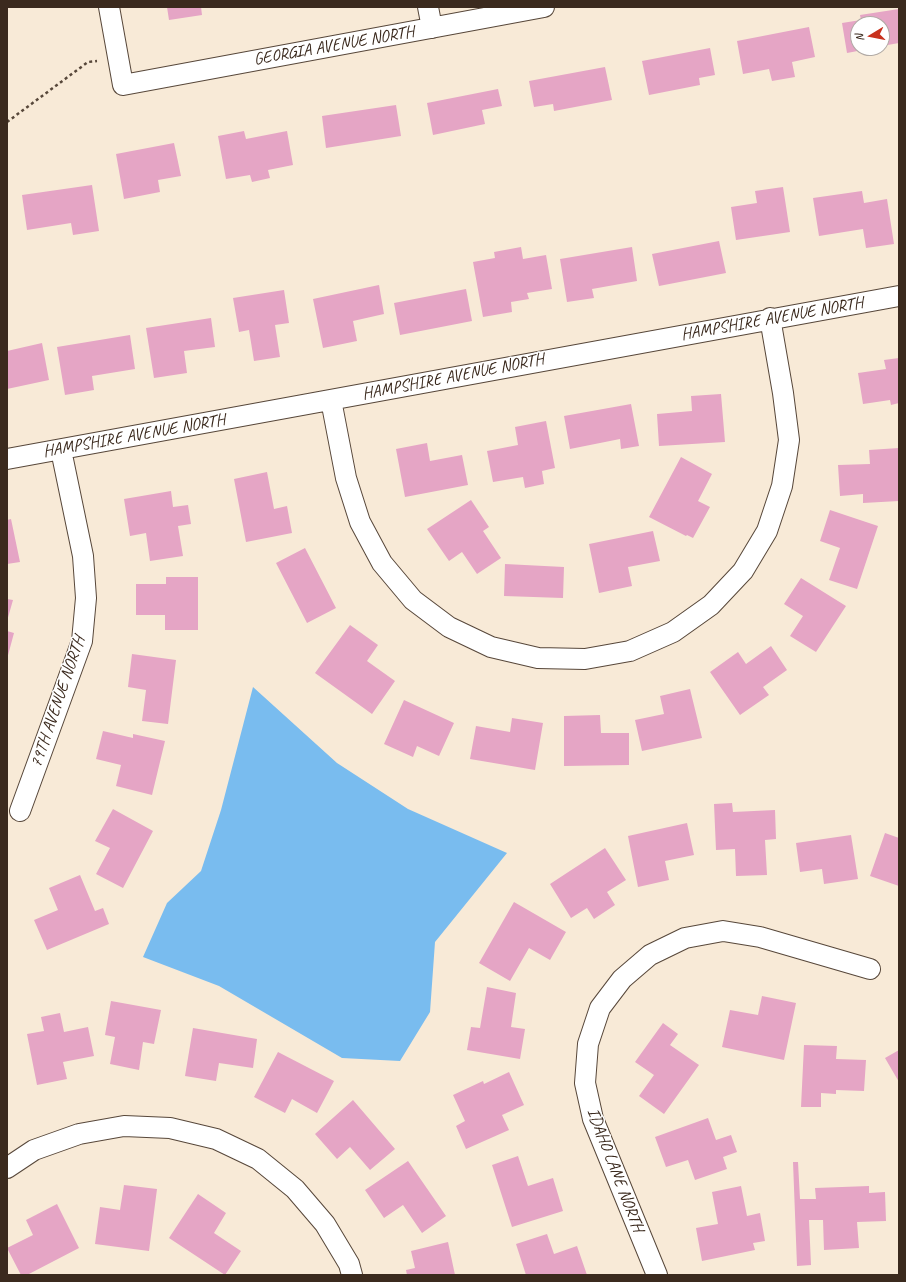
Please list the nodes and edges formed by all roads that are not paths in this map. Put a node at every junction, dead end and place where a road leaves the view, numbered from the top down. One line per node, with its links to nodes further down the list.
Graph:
1 (109, 7): 4 (street, GEORGIA AVENUE NORTH)
2 (428, 7): 4 (street)
3 (544, 7): 4 (street, GEORGIA AVENUE NORTH)
4 (432, 28)
5 (899, 296): 6 (street, HAMPSHIRE AVENUE NORTH)
6 (770, 318): 7 (street, HAMPSHIRE AVENUE NORTH); 7 (street)
7 (331, 400): 8 (street, HAMPSHIRE AVENUE NORTH)
8 (61, 450): 9 (street, HAMPSHIRE AVENUE NORTH); 10 (street, 79TH AVENUE NORTH)
9 (7, 459)
10 (20, 811)
11 (870, 969): 14 (street, IDAHO LANE NORTH)
12 (7, 1168): 13 (street)
13 (352, 1275)
14 (657, 1275)

